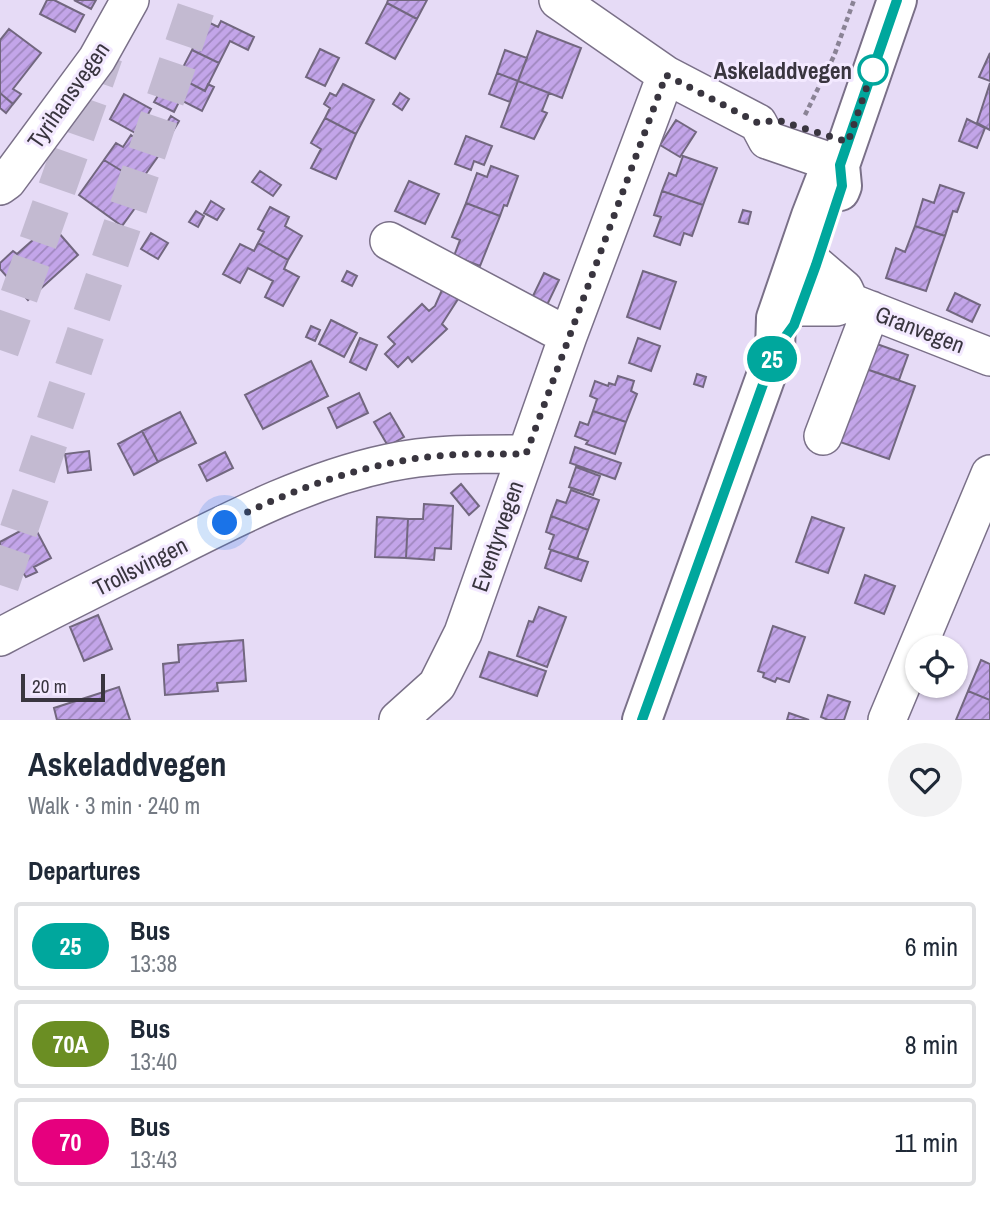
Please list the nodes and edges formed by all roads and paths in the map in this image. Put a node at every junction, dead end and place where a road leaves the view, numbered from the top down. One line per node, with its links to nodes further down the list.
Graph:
1 (130, 0): 8 (street, Tyrihansvegen)
2 (558, 0): 5 (street)
3 (854, 0): 6 (path)
4 (897, 0): 7 (main road)
5 (666, 75): 7 (street); 13 (street, Eventyrvegen)
6 (805, 115)
7 (844, 154): 10 (main road); 14 (main road)
8 (0, 186)
9 (389, 240): 13 (street)
10 (816, 265): 11 (street, Granvegen); 12 (main road)
11 (861, 306): 12 (street, Granvegen); 15 (street, Granvegen); 16 (street)
12 (801, 307): 14 (main road)
13 (568, 336): 17 (street, Eventyrvegen)
14 (775, 351): 21 (main road)
15 (990, 357)
16 (823, 436)
17 (526, 454): 19 (street, Trollsvingen); 20 (street, Eventyrvegen)
18 (989, 480): 22 (street)
19 (0, 637)
20 (398, 720)
21 (642, 720)
22 (887, 720)

